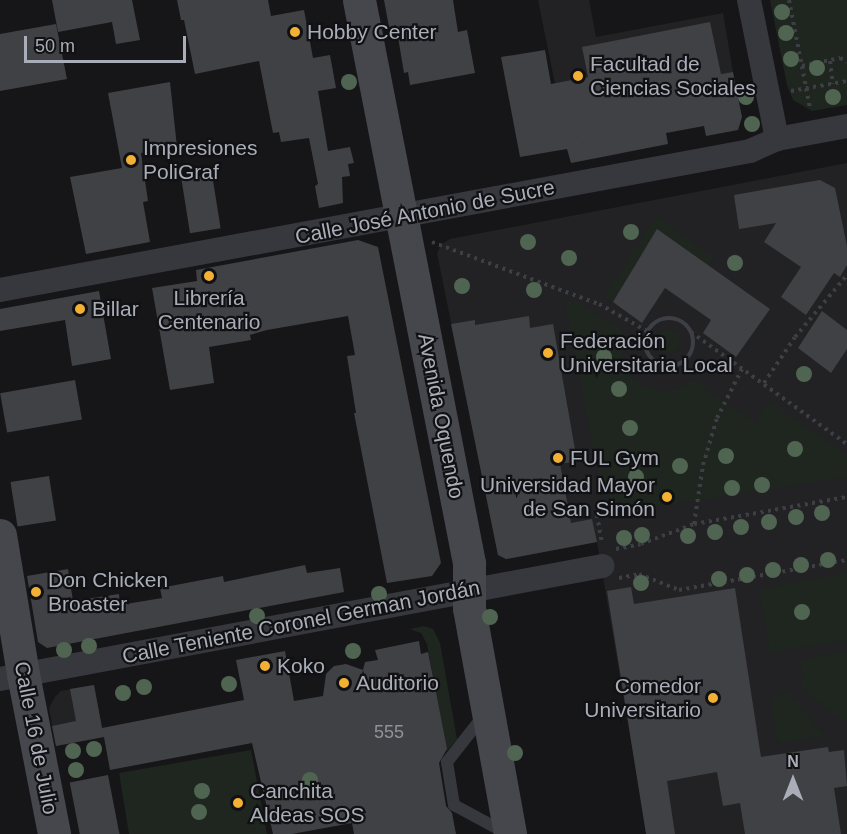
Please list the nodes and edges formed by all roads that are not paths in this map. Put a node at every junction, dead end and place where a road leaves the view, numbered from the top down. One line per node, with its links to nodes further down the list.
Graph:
1 (358, 0): 5 (main road, Avenida Oquendo)
2 (749, 0): 4 (street)
3 (847, 126): 4 (street, Calle José Antonio de Sucre)
4 (777, 139): 5 (street, Calle José Antonio de Sucre)
5 (403, 227): 6 (street, Calle José Antonio de Sucre); 9 (main road, Avenida Oquendo)
6 (0, 290)
7 (0, 535): 10 (main road, Calle 16 de Julio)
8 (603, 559): 9 (street, Calle Teniente Coronel German Jordán)
9 (470, 590): 10 (street, Calle Teniente Coronel German Jordán); 11 (main road, Avenida Oquendo)
10 (11, 677): 12 (main road, Calle 16 de Julio)
11 (487, 712): 13 (main road, Avenida Oquendo); 13 (lane)
12 (54, 834)
13 (509, 834)

